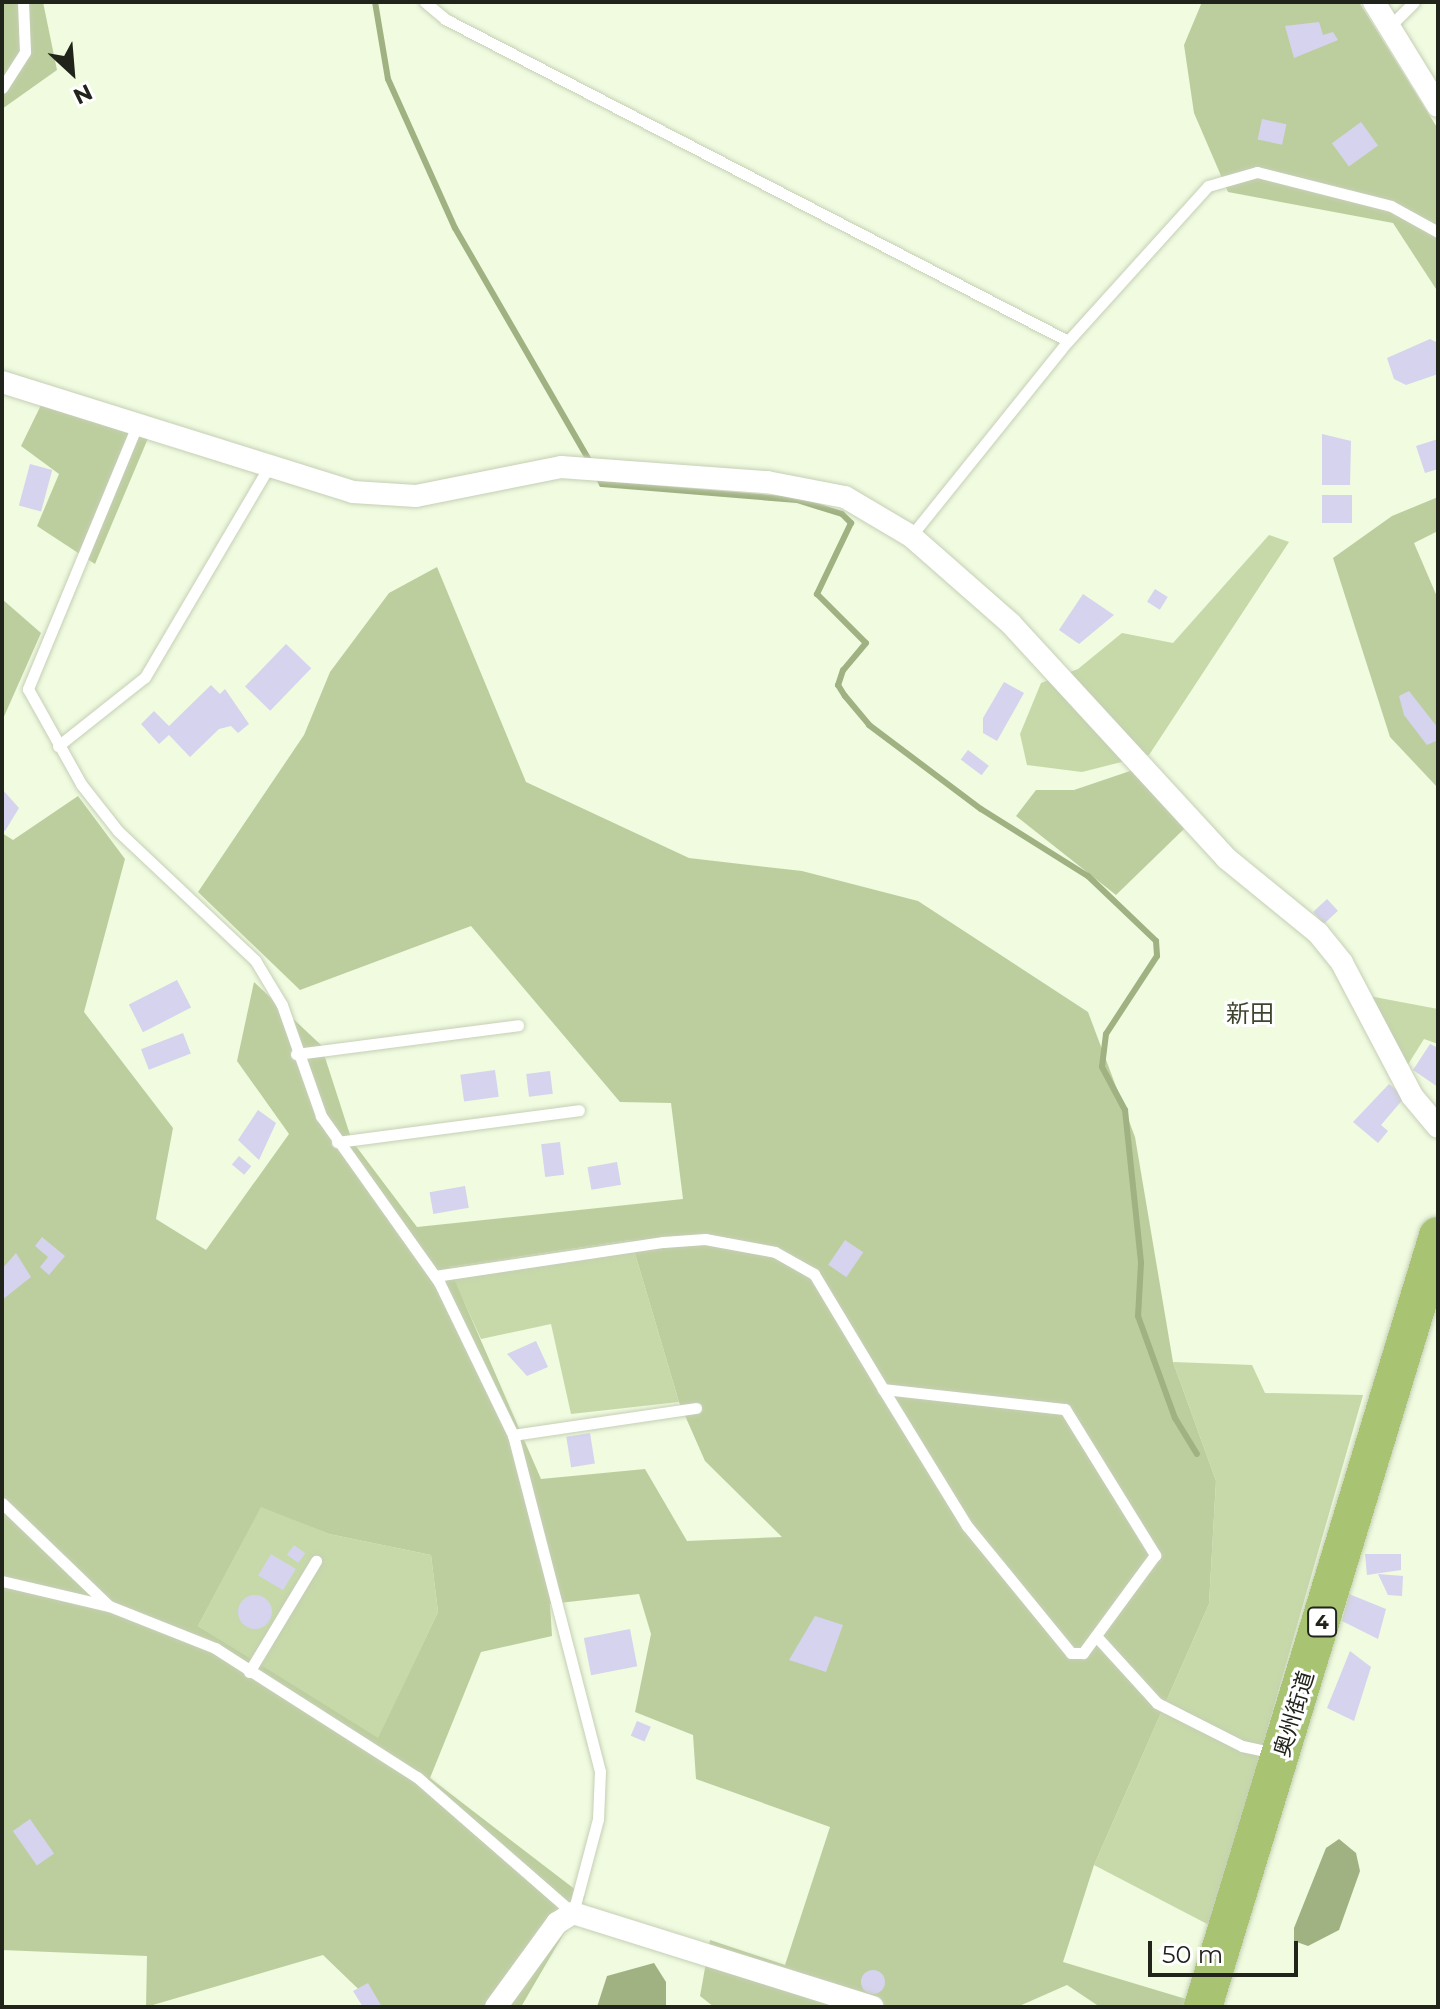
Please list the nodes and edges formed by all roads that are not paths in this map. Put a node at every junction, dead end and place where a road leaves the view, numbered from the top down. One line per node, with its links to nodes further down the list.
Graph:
1 (23, 2): 6 (lane)
2 (425, 2): 9 (lane)
3 (1374, 2): 5 (street)
4 (1414, 2): 5 (lane)
5 (1388, 28): 7 (street)
6 (2, 88)
7 (1438, 106)
8 (1438, 232): 9 (lane)
9 (1068, 341): 13 (lane)
10 (2, 382): 11 (street)
11 (138, 423): 12 (street); 14 (lane)
12 (270, 465): 13 (street); 14 (lane)
13 (911, 536): 18 (street)
14 (58, 746): 16 (lane)
15 (518, 1025): 16 (lane)
16 (296, 1054): 19 (lane)
17 (579, 1110): 19 (lane)
18 (1438, 1127)
19 (337, 1142): 21 (lane)
20 (1438, 1236): 31 (highway, 奥州街道 / 4)
21 (435, 1276): 22 (lane); 24 (lane)
22 (883, 1389): 29 (lane); 29 (lane)
23 (696, 1408): 24 (lane)
24 (513, 1435): 32 (lane)
25 (2, 1503): 28 (lane)
26 (316, 1561): 30 (lane)
27 (2, 1581): 28 (lane)
28 (109, 1606): 30 (lane)
29 (1096, 1636): 31 (lane)
30 (249, 1672): 32 (lane)
31 (1282, 1754): 35 (highway, 奥州街道 / 4)
32 (573, 1913): 33 (street); 34 (street)
33 (504, 2002)
34 (873, 2007)
35 (1203, 2007)

